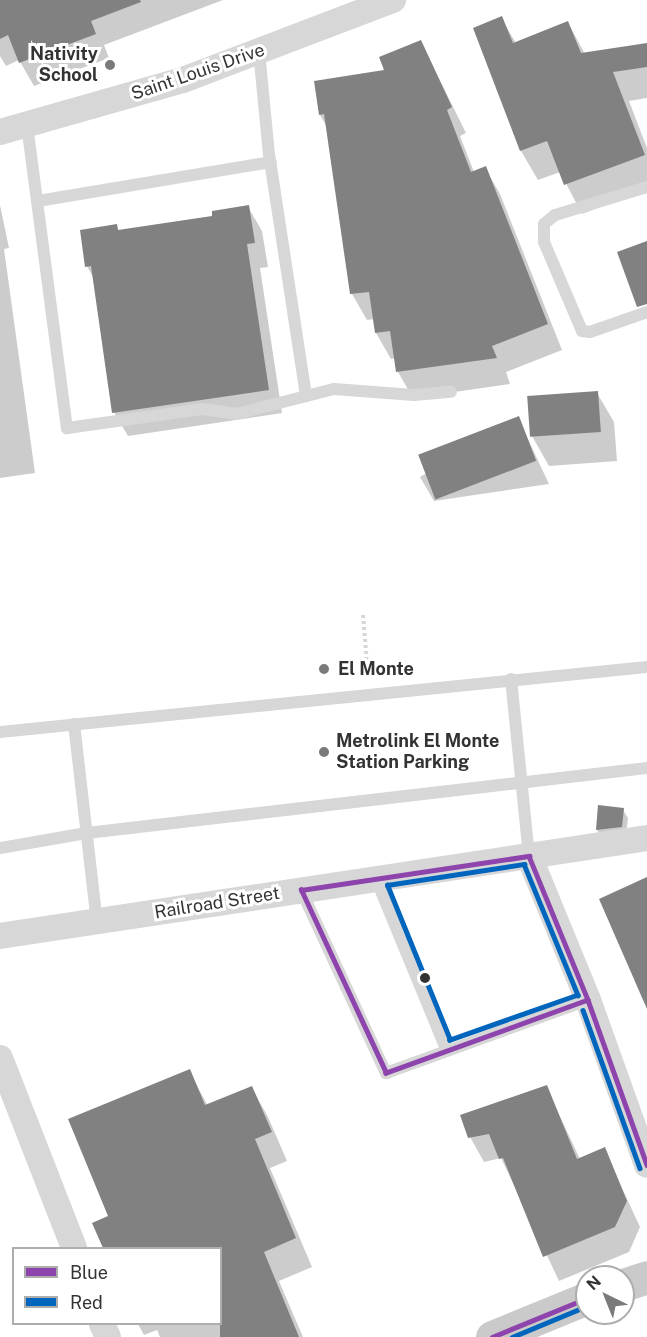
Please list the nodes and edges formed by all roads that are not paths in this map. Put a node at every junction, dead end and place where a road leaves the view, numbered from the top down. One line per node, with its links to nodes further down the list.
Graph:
1 (393, 0): 2 (street, Saint Louis Drive)
2 (259, 51): 3 (street, Saint Louis Drive); 5 (lane)
3 (27, 125): 4 (street, Saint Louis Drive); 7 (lane)
4 (0, 132)
5 (271, 162): 7 (lane); 10 (lane)
6 (647, 188): 8 (lane)
7 (38, 201): 10 (lane)
8 (647, 312)
9 (451, 392): 10 (lane)
10 (306, 396)
11 (647, 667): 12 (lane)
12 (511, 679): 13 (lane); 16 (lane)
13 (74, 724): 14 (lane); 17 (lane)
14 (0, 732)
15 (647, 768): 16 (lane)
16 (522, 782): 17 (lane); 20 (lane)
17 (87, 833): 19 (lane); 23 (lane)
18 (647, 838): 20 (street, Railroad Street)
19 (0, 848)
20 (529, 856): 21 (street, Railroad Street); 25 (street)
21 (376, 879): 22 (street, Railroad Street); 26 (lane)
22 (301, 890): 23 (street, Railroad Street); 26 (lane)
23 (97, 921): 24 (street, Railroad Street)
24 (0, 936)
25 (588, 1000): 26 (lane); 28 (street)
26 (446, 1049)
27 (0, 1058): 29 (street)
28 (647, 1165)
29 (74, 1247)
30 (575, 1303): 31 (main road)
31 (492, 1337)

